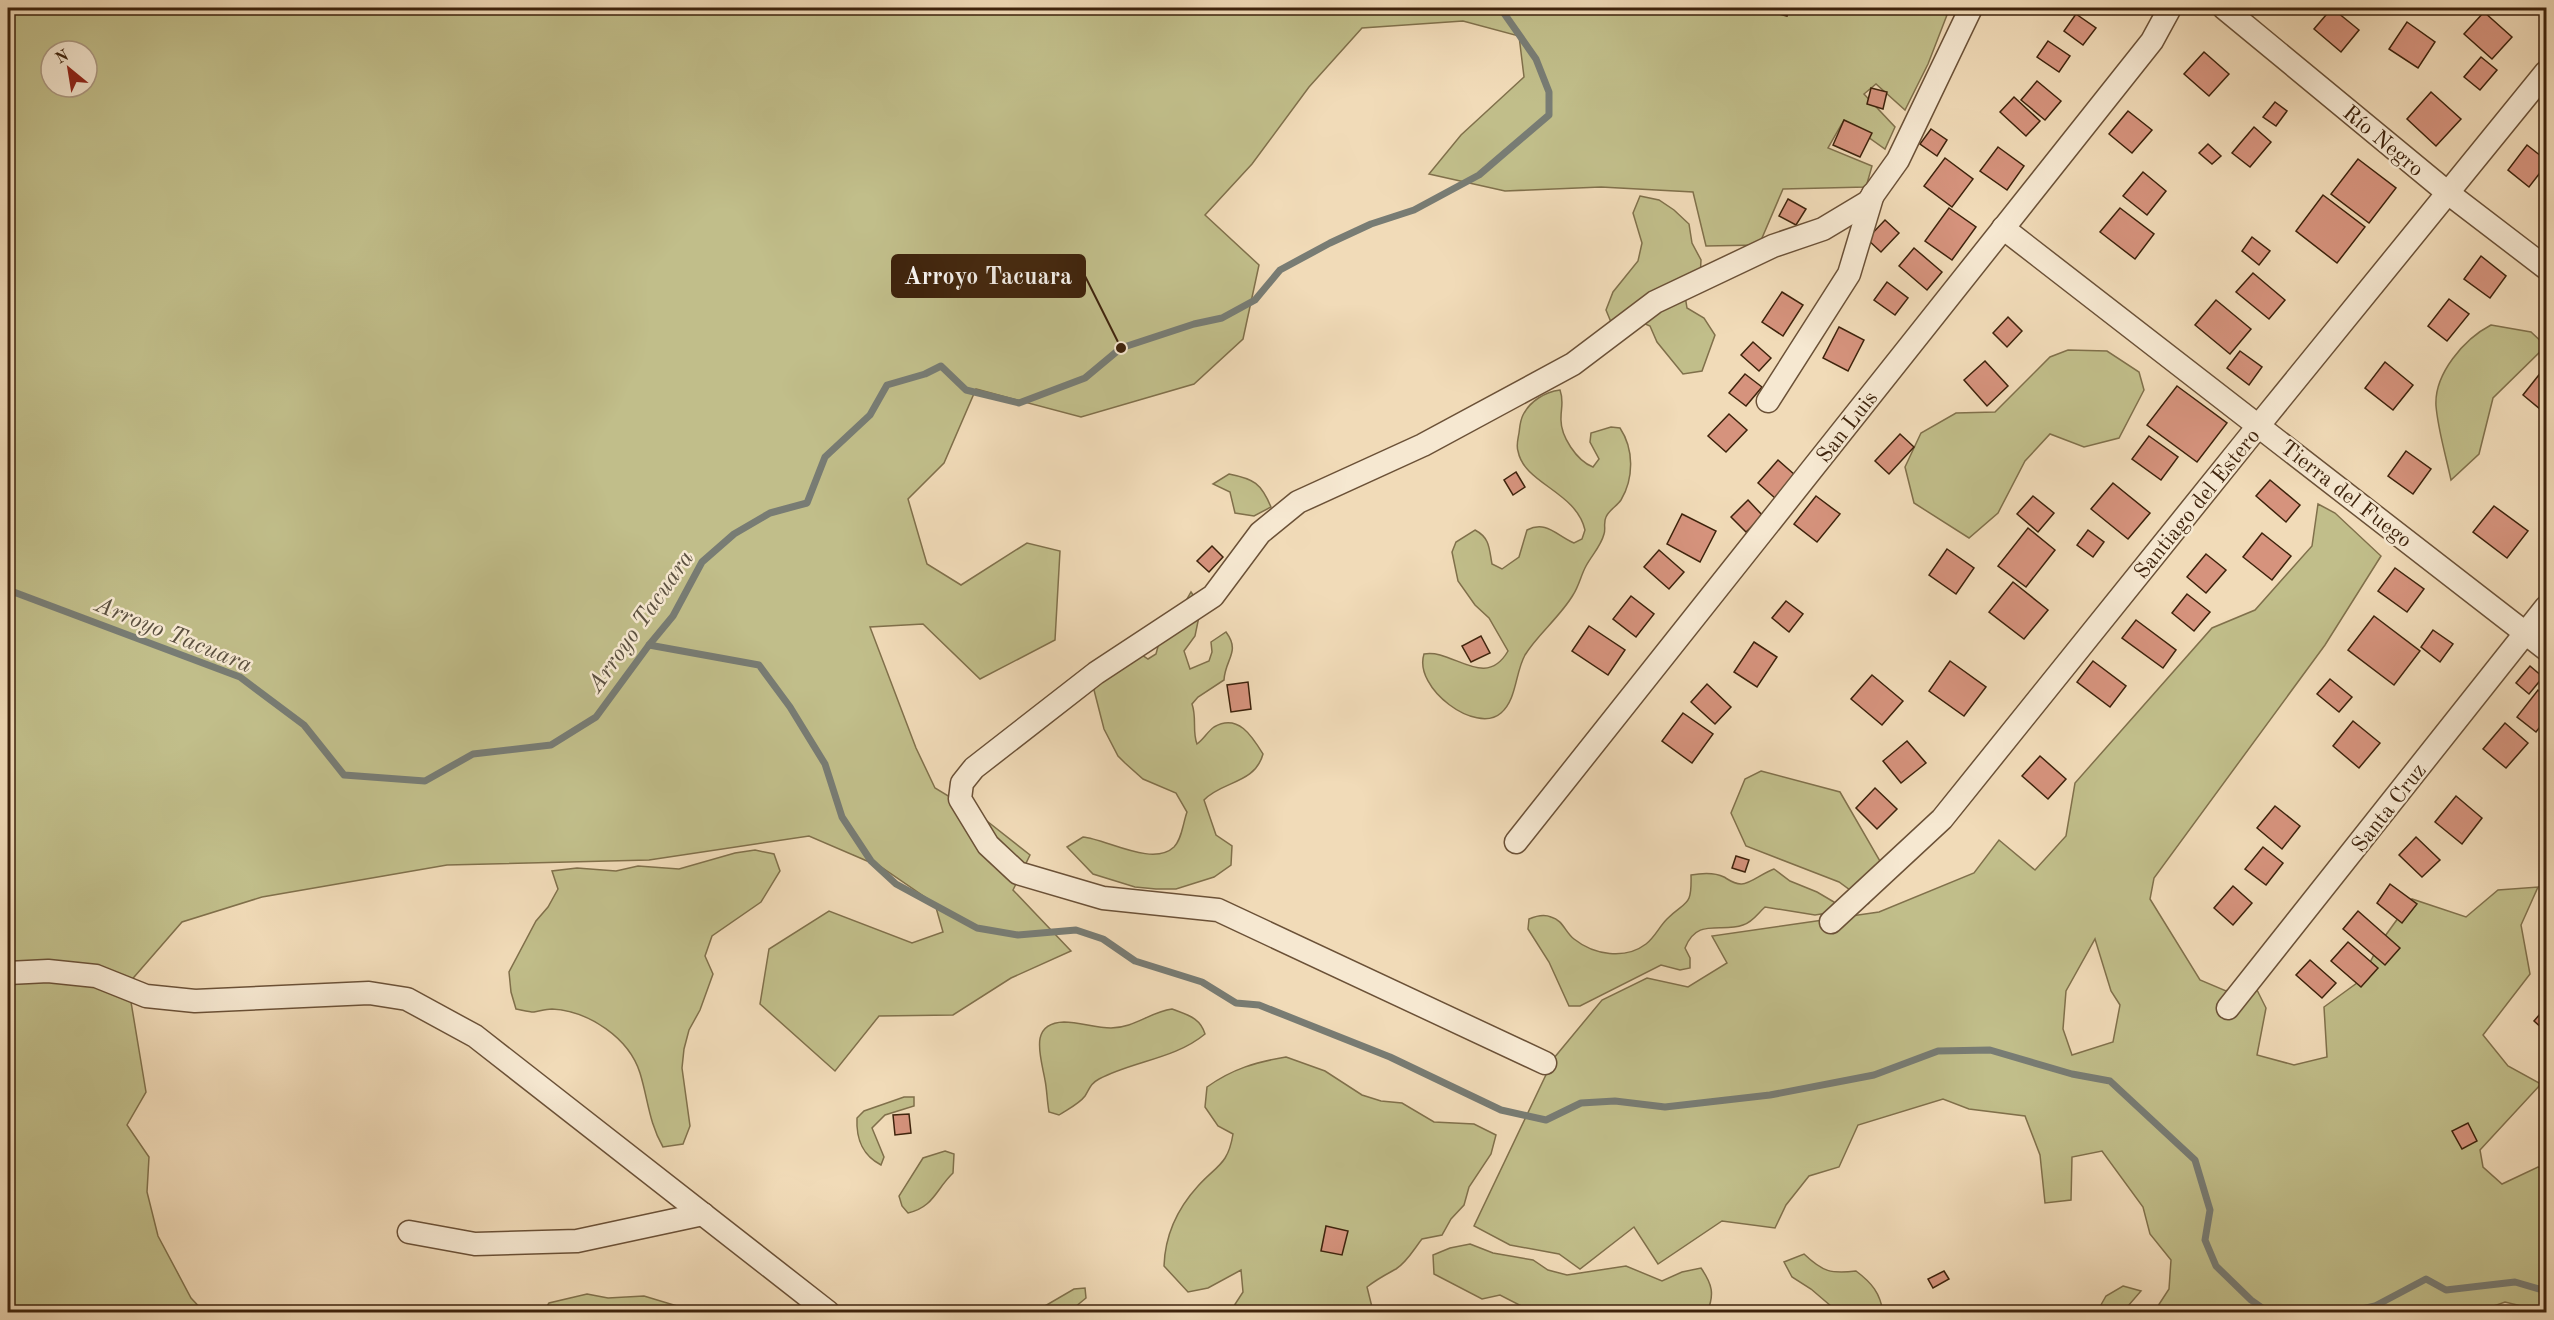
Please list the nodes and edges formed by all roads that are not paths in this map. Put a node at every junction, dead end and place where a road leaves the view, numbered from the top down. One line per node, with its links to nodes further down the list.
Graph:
1 (1971, 8): 6 (street)
2 (2170, 8): 7 (street, San Luis)
3 (2224, 8): 5 (street, Río Negro)
4 (2547, 72): 5 (street, Santiago del Estero)
5 (2448, 193): 8 (street, Río Negro); 10 (street, Santiago del Estero)
6 (1874, 194): 9 (street); 18 (street)
7 (2003, 228): 10 (street, Tierra del Fuego); 14 (street, San Luis)
8 (2547, 268)
9 (1768, 400)
10 (2259, 424): 12 (street, Tierra del Fuego); 15 (street, Santiago del Estero)
11 (2547, 607): 12 (street, Santa Cruz)
12 (2526, 633): 13 (street, Tierra del Fuego); 17 (street, Santa Cruz)
13 (2547, 649)
14 (1516, 842)
15 (1831, 922)
16 (8, 974): 19 (street)
17 (2228, 1008)
18 (1545, 1063)
19 (703, 1214): 20 (street); 21 (street)
20 (409, 1232)
21 (828, 1312)

